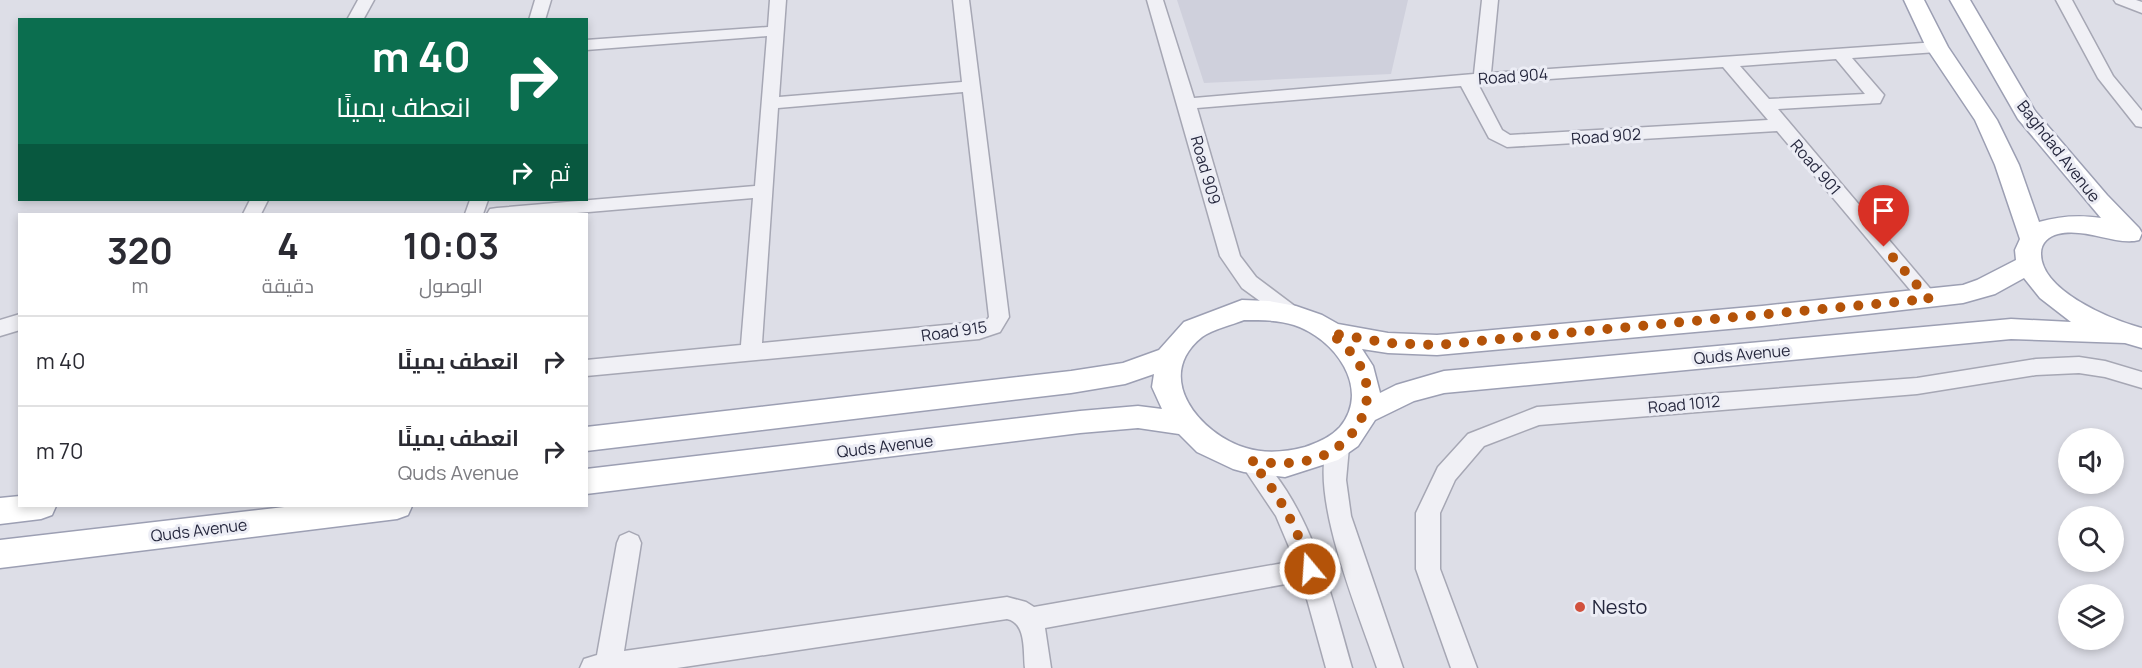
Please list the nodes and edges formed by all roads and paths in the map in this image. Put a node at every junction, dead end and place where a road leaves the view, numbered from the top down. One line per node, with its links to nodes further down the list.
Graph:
1 (366, 0): 12 (street)
2 (543, 0): 13 (street)
3 (778, 0): 14 (street)
4 (962, 0): 20 (street, Road 915)
5 (1155, 0): 22 (street, Road 909)
6 (1490, 0): 19 (street)
7 (1914, 0): 16 (main road)
8 (1960, 0): 28 (main road, Baghdad Avenue)
9 (2064, 0): 24 (street)
10 (2122, 0): 11 (street)
11 (2142, 8)
12 (356, 18)
13 (538, 18)
14 (776, 31): 15 (street); 21 (street)
15 (588, 45)
16 (1937, 47): 17 (street, Road 904); 29 (main road)
17 (1840, 54): 18 (street, Road 904); 23 (street)
18 (1728, 62): 19 (street, Road 904); 23 (street, Road 901)
19 (1474, 79): 22 (street, Road 904); 25 (street, Road 902)
20 (972, 86): 21 (street); 36 (street, Road 915)
21 (770, 103): 26 (street)
22 (1187, 104): 31 (street, Road 909)
23 (1763, 105): 25 (street, Road 901)
24 (2139, 113)
25 (1779, 124): 30 (street, Road 901)
26 (764, 191): 27 (street); 36 (street)
27 (509, 213)
28 (2135, 236): 29 (main road)
29 (2031, 251): 30 (main road); 35 (main road)
30 (1929, 299): 34 (main road)
31 (1293, 315): 34 (main road); 37 (main road)
32 (18, 323): 33 (street)
33 (0, 328)
34 (1330, 333): 40 (main road)
35 (2133, 336): 40 (main road, Quds Avenue)
36 (751, 353): 38 (street, Road 915)
37 (1169, 357): 41 (main road); 42 (main road)
38 (588, 368)
39 (2142, 380): 57 (street, Road 1012)
40 (1365, 412): 43 (main road)
41 (1183, 423): 44 (main road); 45 (main road, Quds Avenue)
42 (588, 439)
43 (1338, 447): 44 (main road); 56 (street)
44 (1251, 461): 51 (street)
45 (588, 482)
46 (30, 507): 48 (main road)
47 (389, 507): 50 (main road, Quds Avenue)
48 (0, 511)
49 (628, 543): 53 (street)
50 (0, 554)
51 (1310, 569): 52 (street); 55 (street)
52 (1030, 619): 53 (street); 54 (street)
53 (603, 667)
54 (1038, 668)
55 (1338, 668)
56 (1390, 668)
57 (1464, 668)

